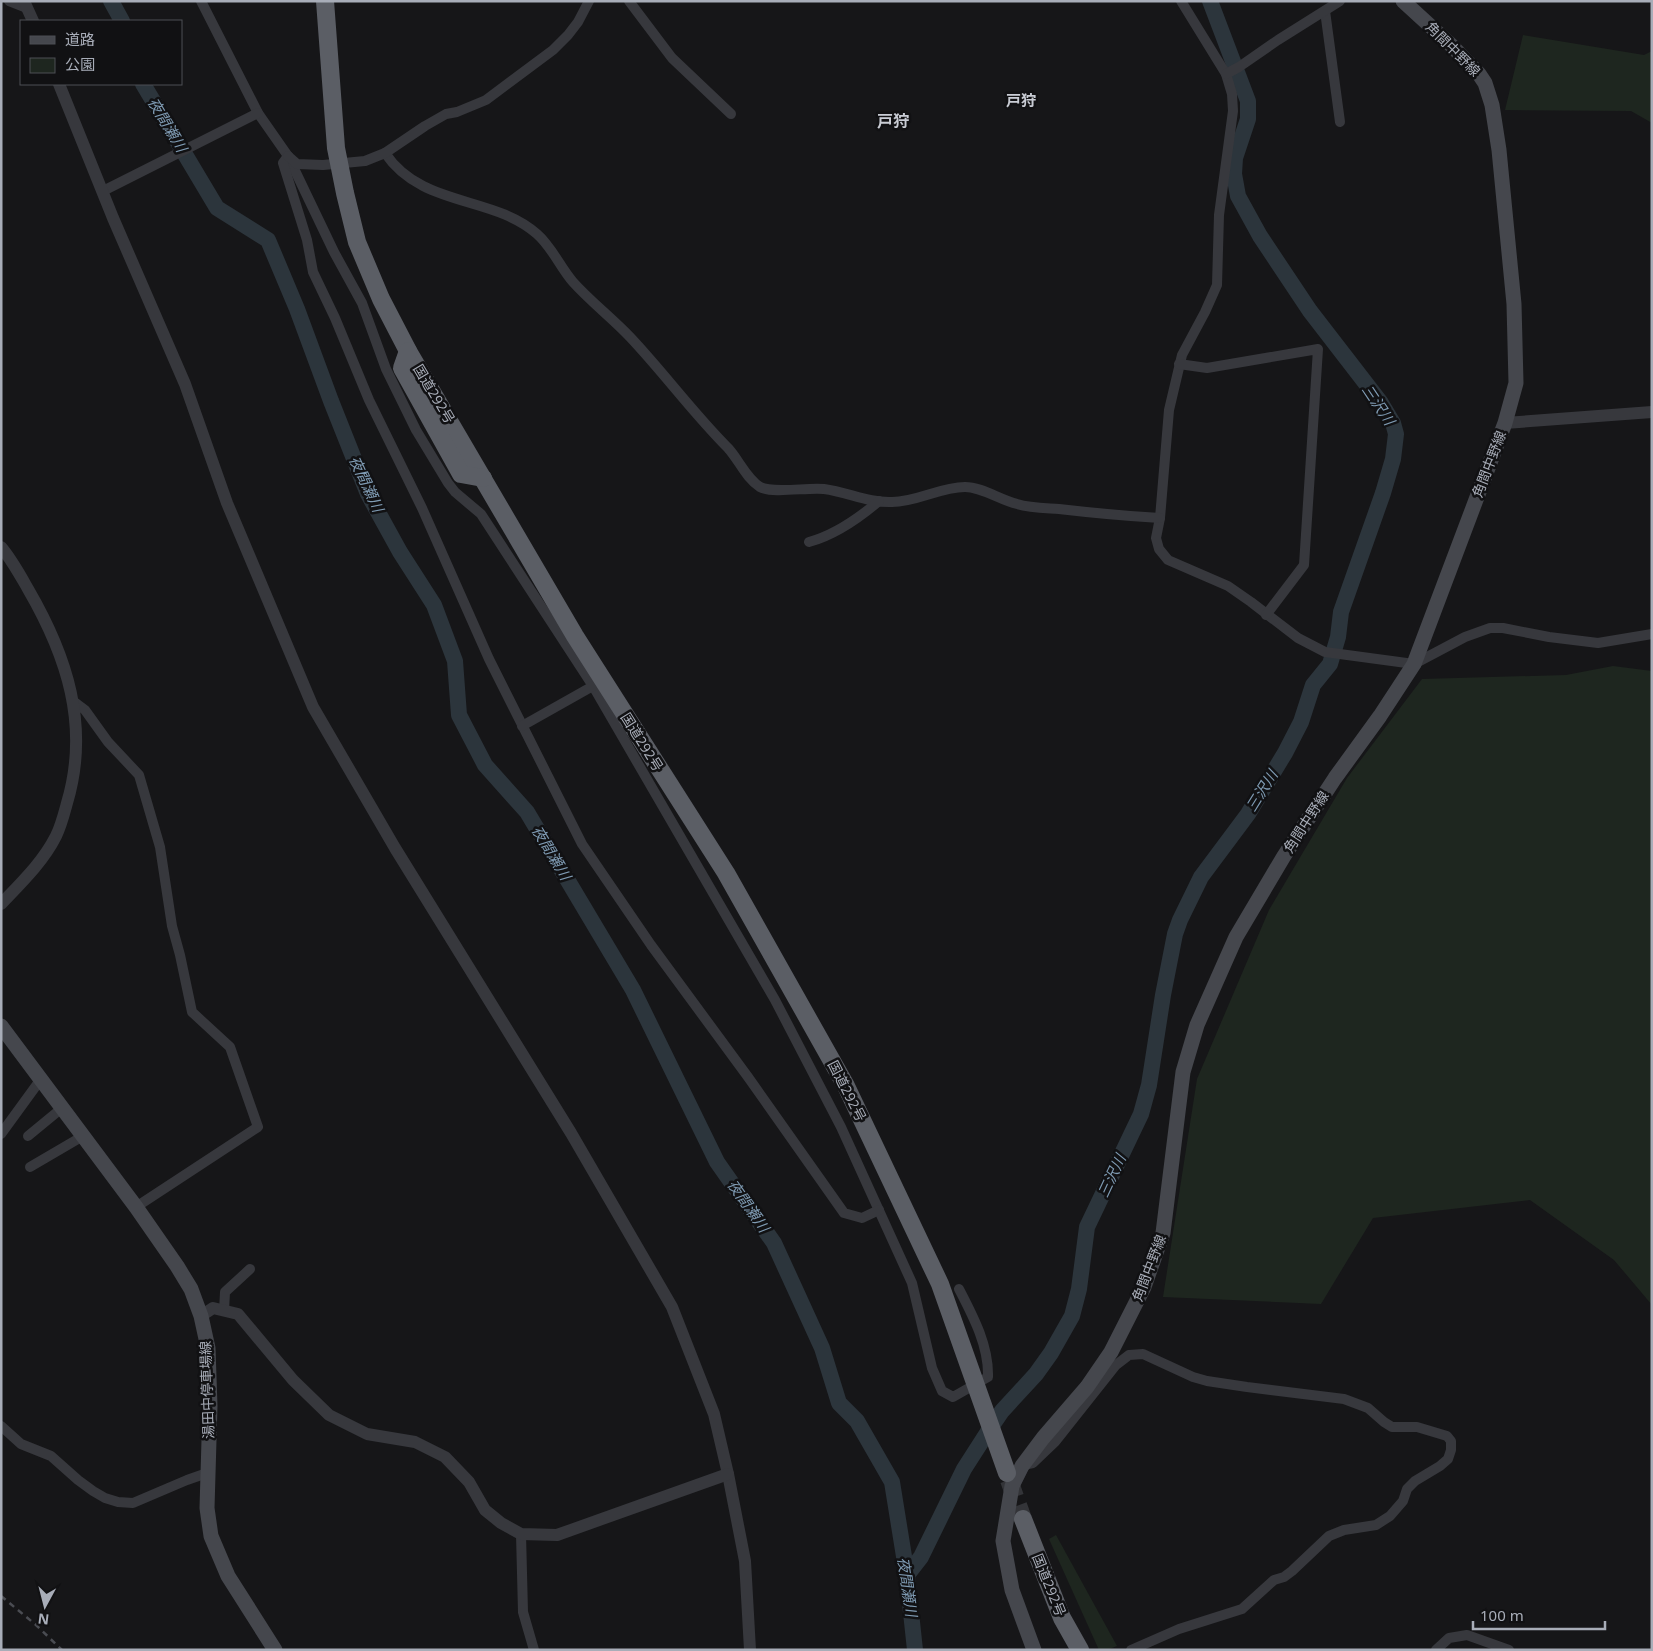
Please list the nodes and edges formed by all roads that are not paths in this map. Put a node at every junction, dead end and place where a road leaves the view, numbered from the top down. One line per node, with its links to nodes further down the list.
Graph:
1 (9, 1): 9 (street)
2 (201, 1): 14 (street)
3 (590, 1): 17 (street)
4 (629, 1): 15 (street)
5 (1181, 1): 12 (street)
6 (1340, 1): 10 (street)
7 (1404, 1): 22 (main road, 角間中野線)
8 (325, 3): 48 (highway, 国道292号)
9 (26, 5): 11 (street)
10 (1325, 11): 12 (street); 16 (street)
11 (33, 20)
12 (1227, 74): 20 (street)
13 (59, 85): 19 (street)
14 (255, 114): 18 (street); 19 (street)
15 (731, 114)
16 (1340, 122)
17 (385, 153): 18 (street); 23 (street)
18 (288, 156): 30 (street); 32 (street)
19 (103, 191): 50 (street)
20 (1179, 364): 24 (street); 27 (street)
21 (1652, 412): 22 (street)
22 (1505, 422): 29 (main road, 角間中野線)
23 (879, 502): 24 (street); 25 (street)
24 (1160, 518): 27 (street)
25 (809, 542)
26 (1, 547): 31 (street)
27 (1266, 615): 29 (street)
28 (1652, 634): 29 (street)
29 (1414, 664): 48 (main road, 角間中野線)
30 (593, 686): 32 (street); 42 (street)
31 (73, 701): 33 (street); 41 (street)
32 (522, 726): 42 (street)
33 (1, 904)
34 (1, 1026): 35 (main road, 湯田中停車場線)
35 (41, 1079): 36 (main road, 湯田中停車場線); 37 (street)
36 (62, 1108): 38 (street); 39 (main road, 湯田中停車場線)
37 (1, 1134)
38 (28, 1136)
39 (83, 1136): 40 (street); 41 (main road, 湯田中停車場線)
40 (30, 1166)
41 (136, 1207): 46 (main road, 湯田中停車場線)
42 (879, 1210): 44 (street)
43 (250, 1269): 45 (street)
44 (959, 1289)
45 (224, 1311): 46 (street); 52 (street)
46 (201, 1316): 49 (main road, 湯田中停車場線)
47 (1, 1426): 49 (street)
48 (1014, 1469): 56 (main road, 角間中野線); 58 (street)
49 (207, 1473): 53 (main road, 湯田中停車場線)
50 (728, 1474): 52 (street); 55 (street)
51 (1023, 1519): 57 (highway, 国道292号)
52 (521, 1534): 54 (street)
53 (275, 1650)
54 (534, 1650)
55 (750, 1650)
56 (1034, 1650)
57 (1080, 1650)
58 (1131, 1650)
59 (1436, 1650): 60 (street)
60 (1509, 1650)

